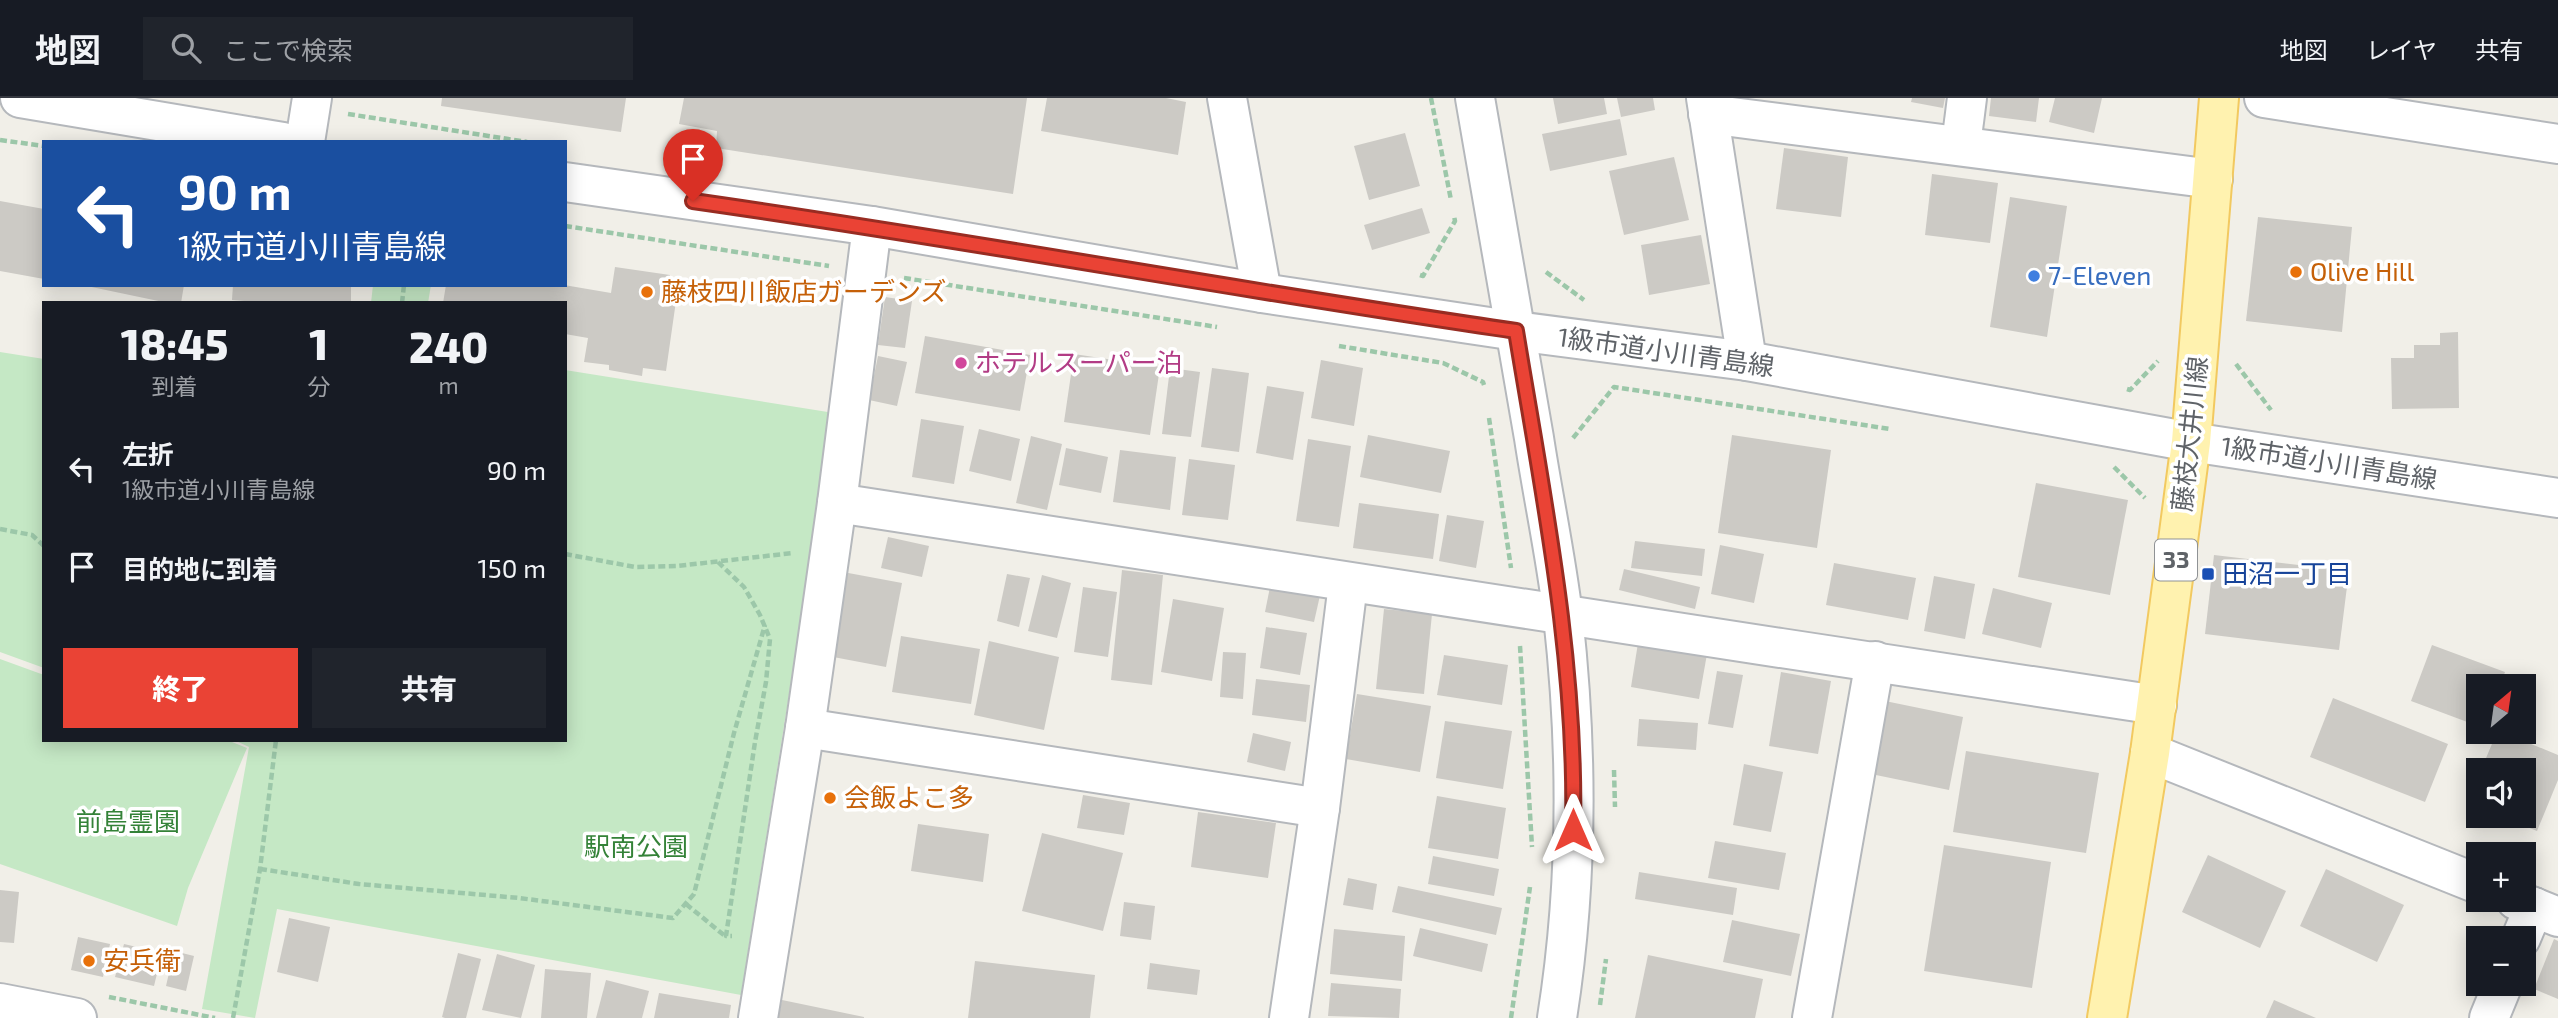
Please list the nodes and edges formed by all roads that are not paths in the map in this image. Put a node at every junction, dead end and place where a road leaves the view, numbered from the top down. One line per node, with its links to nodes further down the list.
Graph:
1 (20, 98): 8 (street)
2 (1227, 98): 14 (street)
3 (1475, 98): 15 (street)
4 (1967, 98): 10 (street)
5 (2219, 98): 11 (main road, 藤枝大井川線 / 33)
6 (2264, 98): 9 (street)
7 (1707, 106): 10 (street); 16 (street)
8 (271, 140)
9 (2558, 144)
10 (1961, 145): 11 (street)
11 (2213, 179): 17 (main road, 藤枝大井川線 / 33)
12 (567, 183): 13 (street, 1級市道小川青島線)
13 (872, 226): 14 (street, 1級市道小川青島線); 19 (street)
14 (1262, 293): 15 (street, 1級市道小川青島線)
15 (1516, 331): 16 (street, 1級市道小川青島線); 21 (street)
16 (1747, 361): 17 (street, 1級市道小川青島線)
17 (2191, 442): 18 (street, 1級市道小川青島線); 23 (main road, 藤枝大井川線 / 33)
18 (2558, 498)
19 (837, 503): 20 (street); 24 (street)
20 (1348, 584): 21 (street); 26 (street)
21 (1563, 614): 22 (street); 33 (street)
22 (1875, 661): 23 (street); 34 (street)
23 (2157, 705): 25 (main road, 藤枝大井川線 / 33)
24 (805, 728): 26 (street); 31 (street)
25 (2150, 753): 27 (street); 35 (main road, 藤枝大井川線 / 33)
26 (1320, 808): 32 (street)
27 (2466, 879)
28 (2497, 996): 36 (street)
29 (0, 1003): 30 (street)
30 (77, 1018)
31 (758, 1018)
32 (1289, 1018)
33 (1557, 1018)
34 (1812, 1018)
35 (2107, 1018)
36 (2488, 1018)

